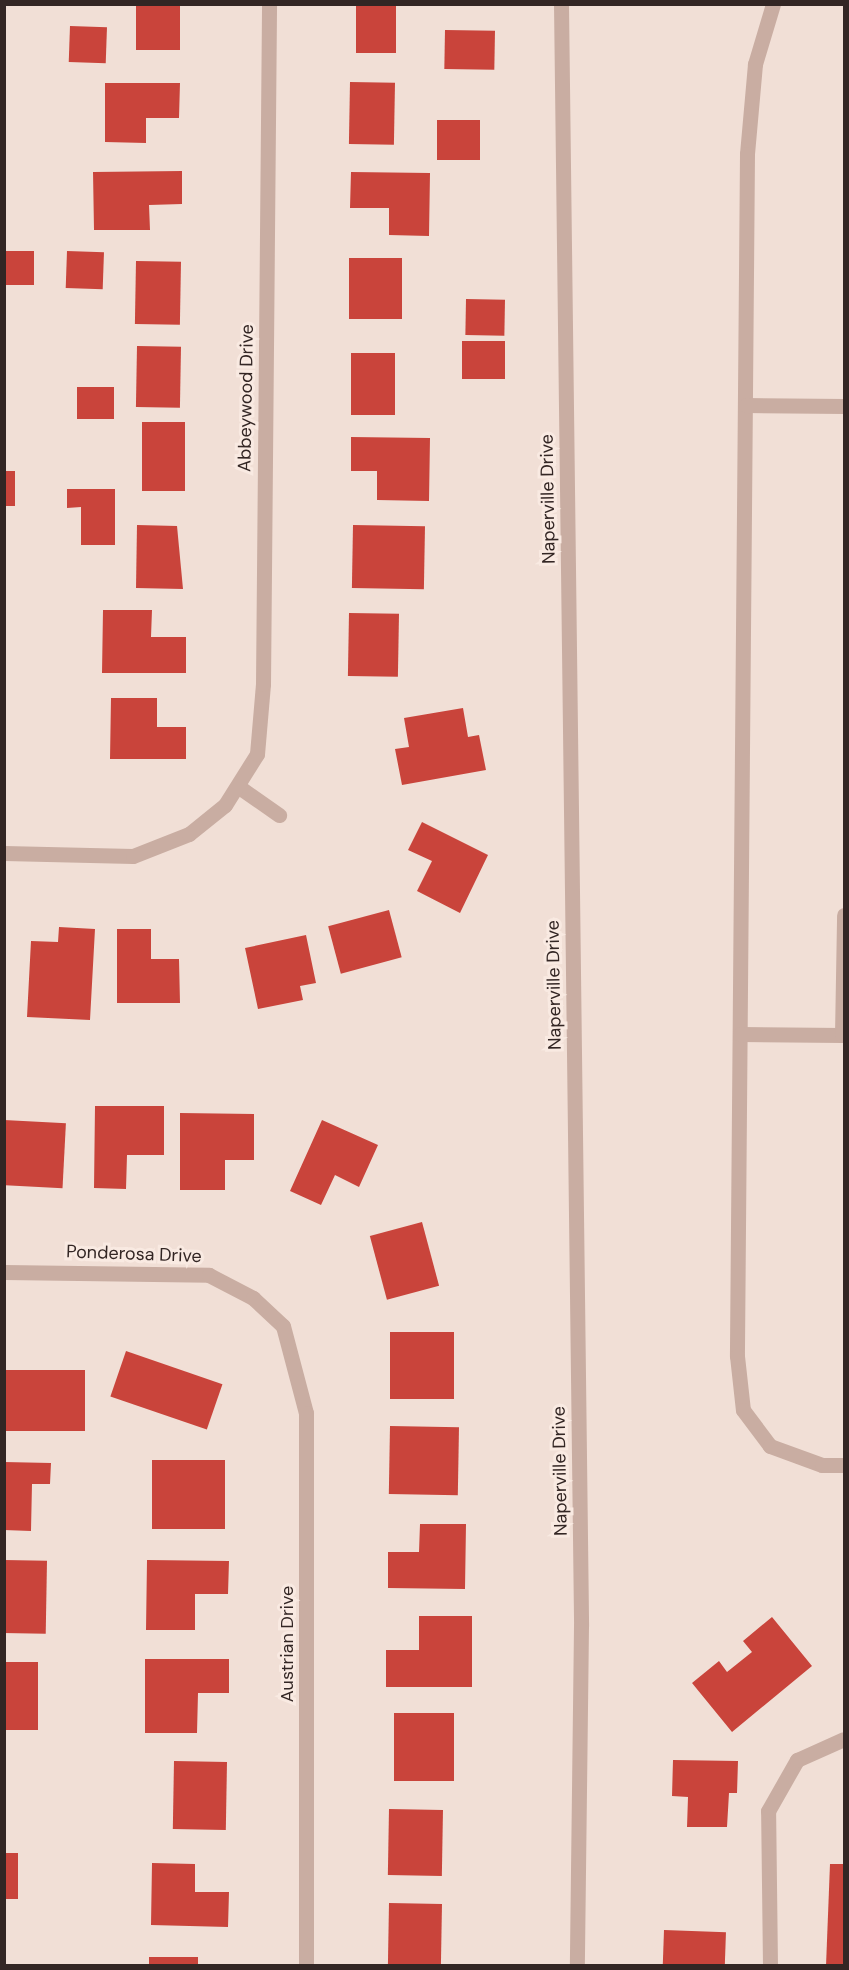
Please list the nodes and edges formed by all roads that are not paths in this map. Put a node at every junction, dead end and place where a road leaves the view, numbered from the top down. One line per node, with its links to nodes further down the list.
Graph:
1 (269, 4): 6 (street, Abbeywood Drive)
2 (561, 4): 16 (street, Naperville Drive)
3 (772, 4): 4 (street)
4 (746, 405): 5 (street); 10 (street)
5 (844, 406)
6 (240, 787): 7 (street); 8 (street, Abbeywood Drive)
7 (279, 815)
8 (4, 853)
9 (844, 915): 10 (street)
10 (740, 1034): 13 (street)
11 (4, 1272): 12 (street, Ponderosa Drive)
12 (283, 1326): 15 (street, Austrian Drive)
13 (844, 1465)
14 (844, 1739): 17 (street)
15 (306, 1965)
16 (577, 1965)
17 (770, 1965)

